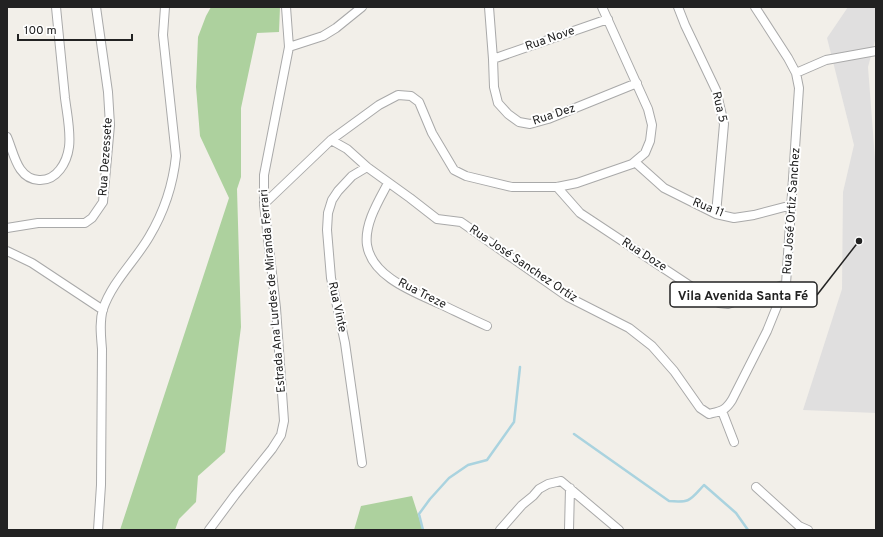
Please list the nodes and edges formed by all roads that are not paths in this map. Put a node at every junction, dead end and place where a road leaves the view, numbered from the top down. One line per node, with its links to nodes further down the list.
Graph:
1 (56, 7): 16 (street)
2 (96, 7): 25 (street, Rua Dezessete)
3 (165, 7): 28 (street)
4 (286, 7): 11 (street, Estrada Ana Lurdes de Miranda Ferrari)
5 (489, 7): 13 (street, Rua Dez)
6 (602, 7): 10 (street)
7 (678, 7): 24 (street, Rua 5)
8 (755, 7): 14 (street, Rua José Ortiz Sanchez)
9 (361, 8): 11 (street)
10 (608, 20): 13 (street, Rua Nove); 15 (street)
11 (289, 47): 22 (street, Estrada Ana Lurdes de Miranda Ferrari)
12 (876, 51): 14 (street)
13 (493, 59): 15 (street, Rua Dez)
14 (796, 73): 23 (street, Rua José Ortiz Sanchez)
15 (637, 83): 18 (street)
16 (7, 137)
17 (331, 140): 19 (street, Rua José Sanchez Ortiz); 21 (street); 22 (street)
18 (635, 162): 21 (street); 24 (street, Rua 11)
19 (367, 167): 20 (street, Rua José Sanchez Ortiz); 32 (street, Rua Vinte)
20 (388, 182): 29 (street, Rua Treze); 30 (street, Rua José Sanchez Ortiz)
21 (557, 187): 27 (street, Rua Doze)
22 (264, 204): 36 (street, Estrada Ana Lurdes de Miranda Ferrari)
23 (792, 205): 24 (street, Rua 11); 27 (street, Rua José Ortiz Sanchez)
24 (716, 214)
25 (7, 228)
26 (7, 251): 28 (street)
27 (786, 284): 30 (street, Rua José Ortiz Sanchez)
28 (103, 310): 35 (street)
29 (487, 326)
30 (722, 411): 31 (street)
31 (734, 442)
32 (362, 463)
33 (756, 486): 40 (street)
34 (570, 488): 37 (street); 38 (street); 39 (street)
35 (98, 530)
36 (209, 530)
37 (500, 530)
38 (570, 530)
39 (619, 530)
40 (808, 530)

